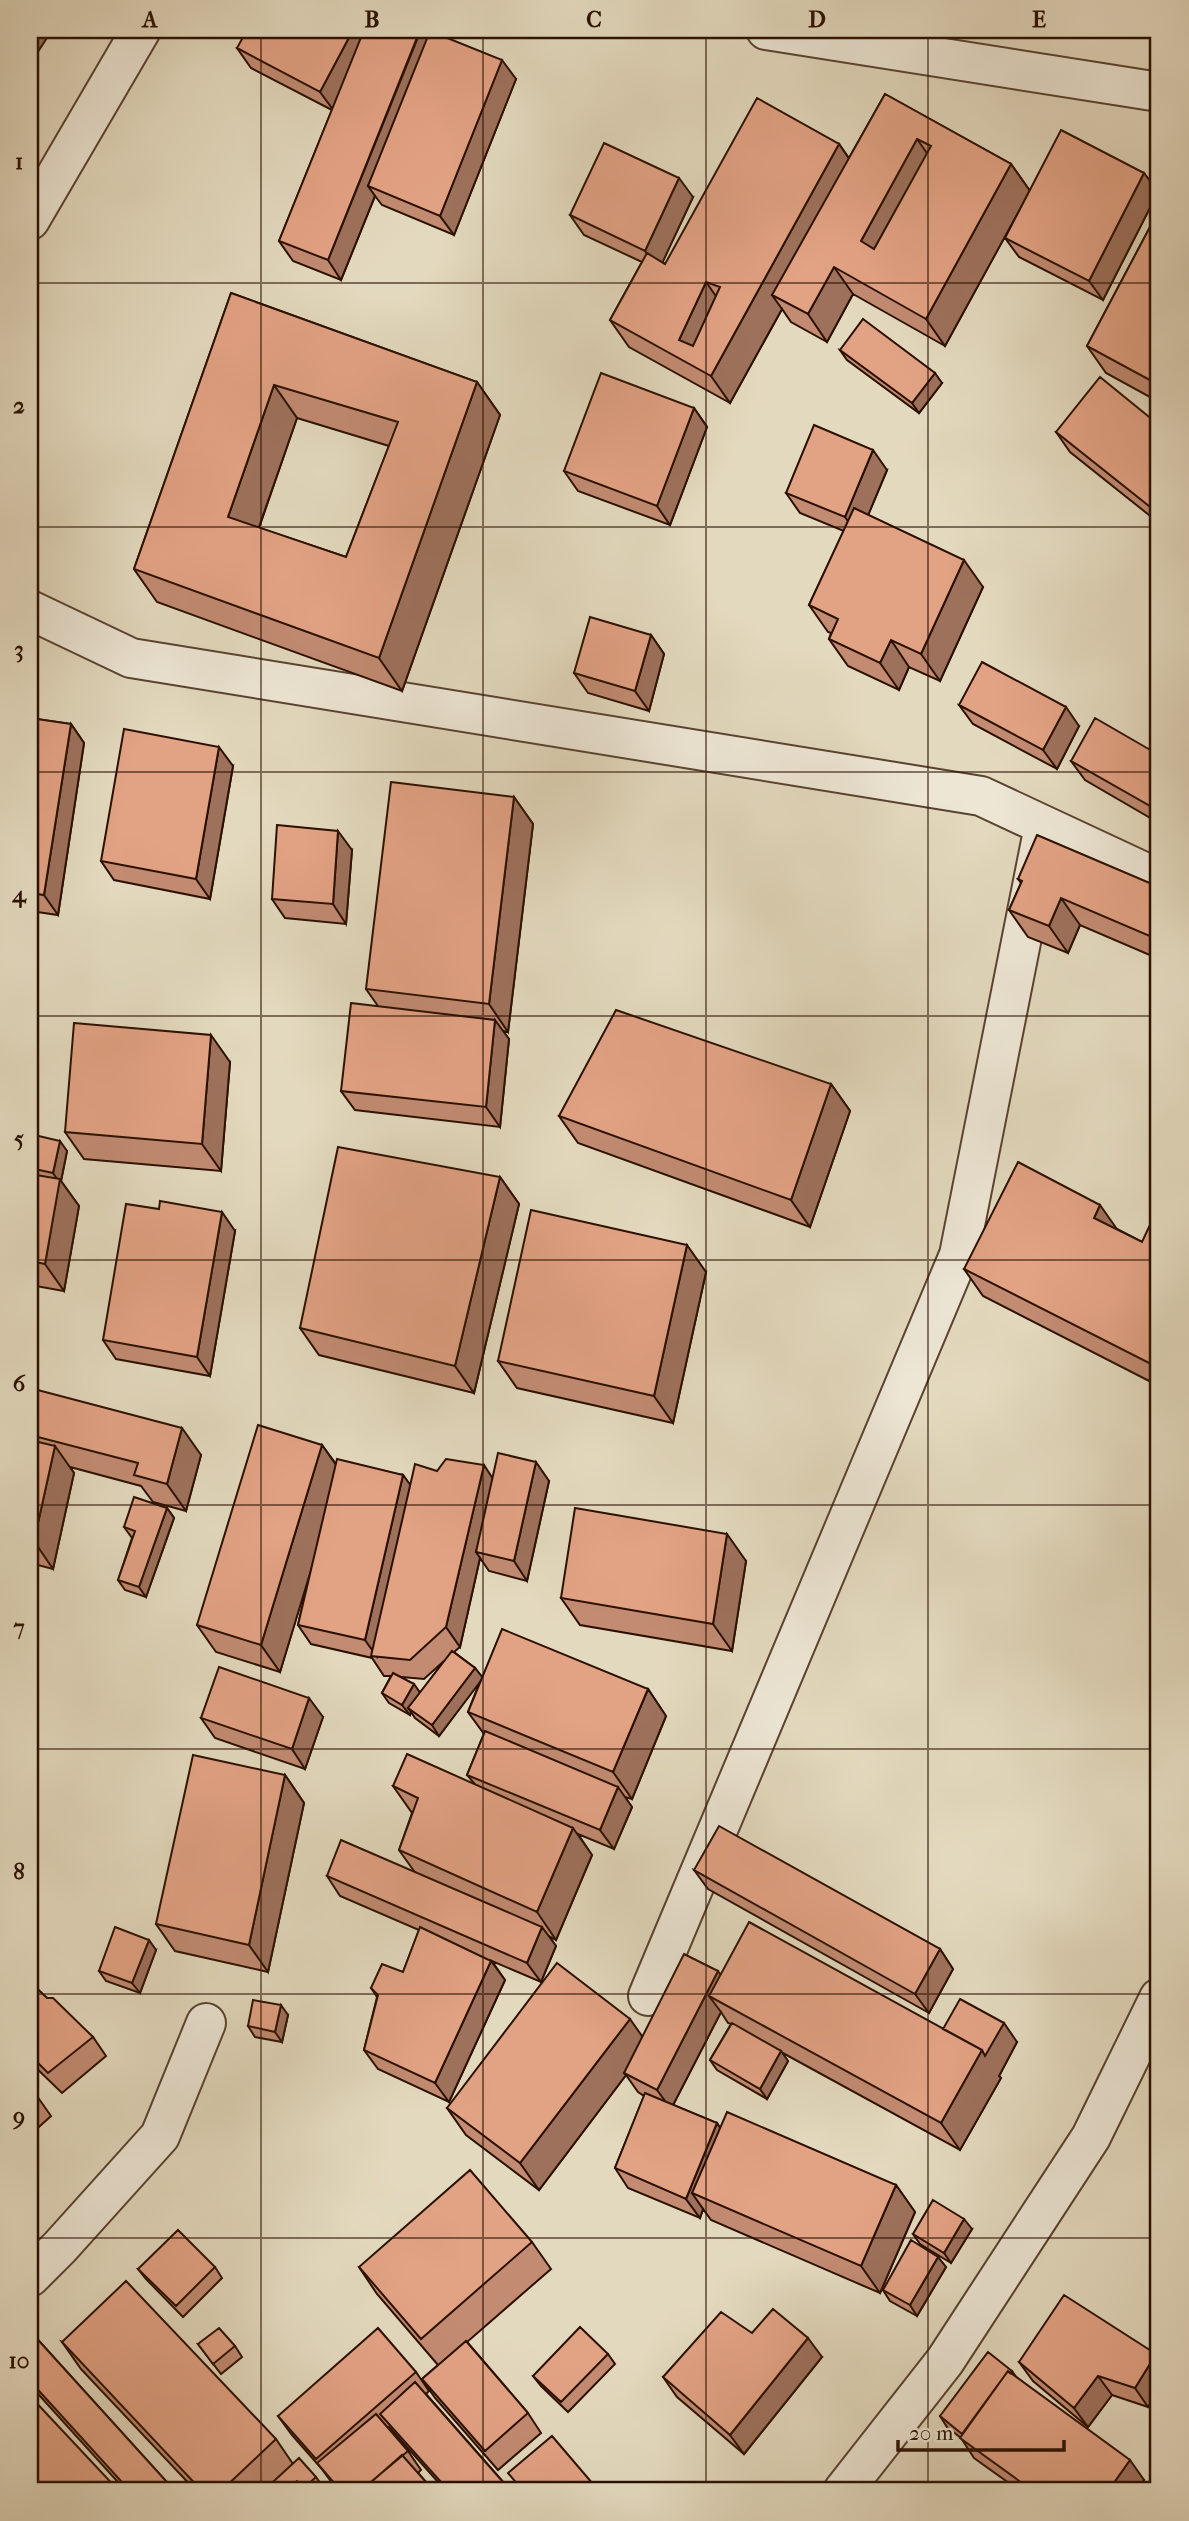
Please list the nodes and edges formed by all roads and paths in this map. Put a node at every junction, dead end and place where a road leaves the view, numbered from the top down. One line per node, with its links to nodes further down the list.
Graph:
1 (141, 30): 4 (street)
2 (766, 30): 3 (street)
3 (1159, 92)
4 (30, 220)
5 (30, 610): 6 (street)
6 (1044, 826): 7 (street); 8 (street)
7 (1159, 879)
8 (648, 1996)
9 (1159, 1998): 12 (street)
10 (206, 2023): 11 (street)
11 (30, 2277)
12 (843, 2491)

